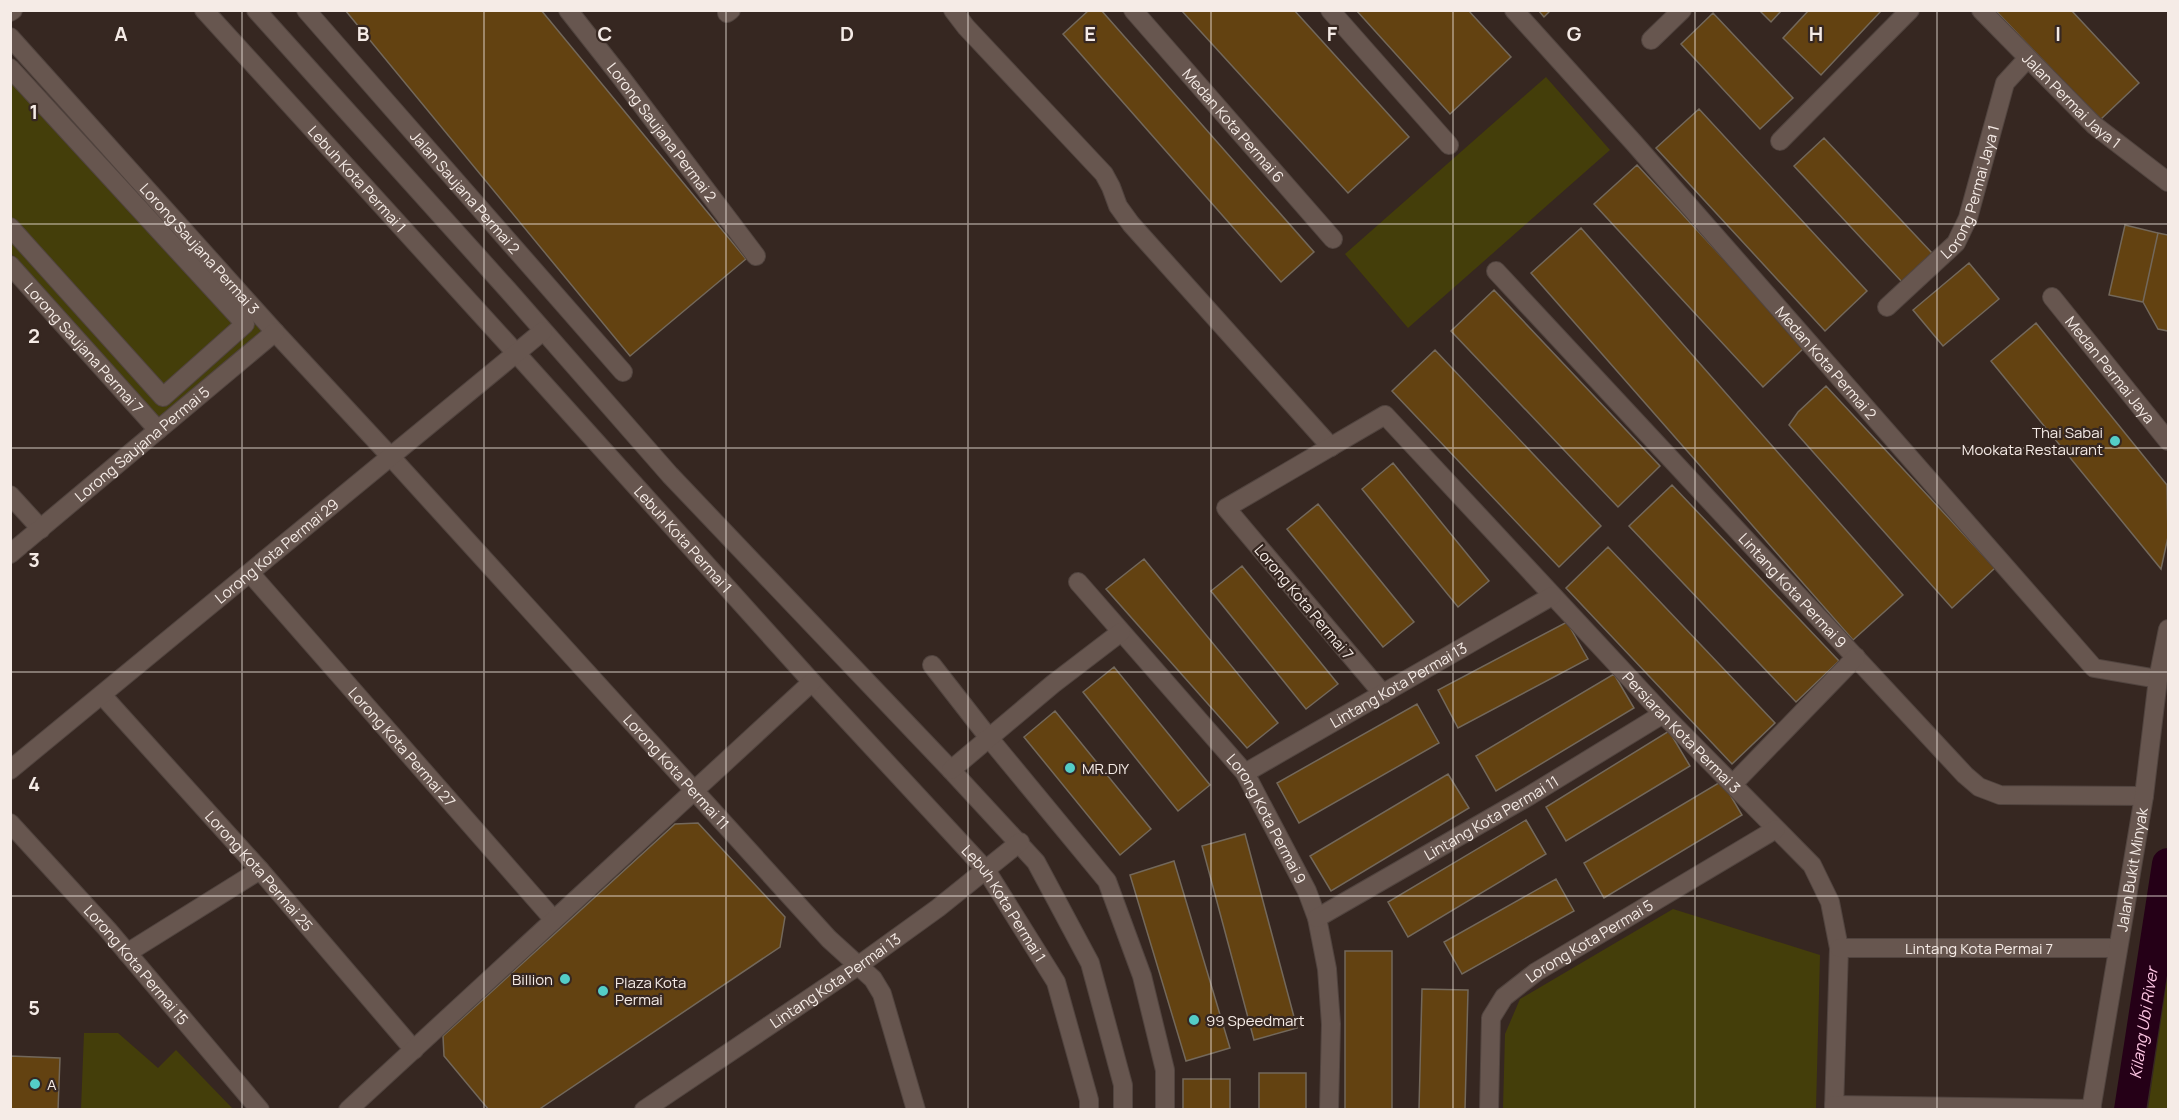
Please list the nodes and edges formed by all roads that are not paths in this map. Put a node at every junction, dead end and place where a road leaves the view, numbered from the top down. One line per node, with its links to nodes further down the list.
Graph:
1 (204, 10): 28 (street, Lebuh Kota Permai 1)
2 (256, 10): 26 (street)
3 (306, 10): 29 (street, Jalan Saujana Permai 2)
4 (568, 10): 21 (street, Lorong Saujana Permai 2)
5 (953, 10): 32 (street)
6 (1133, 10): 20 (street, Medan Kota Permai 6)
7 (1330, 10): 17 (street)
8 (1514, 10): 44 (street, Medan Kota Permai 2)
9 (1682, 10): 13 (street)
10 (1910, 10): 16 (street)
11 (1981, 10): 14 (street, Jalan Permai Jaya 1)
12 (10, 37): 27 (street, Lorong Saujana Permai 3)
13 (1651, 40)
14 (2028, 59): 18 (street, Jalan Permai Jaya 1); 25 (street, Lorong Permai Jaya 1)
15 (10, 68): 19 (street)
16 (1780, 141)
17 (1449, 145)
18 (2169, 182)
19 (10, 227)
20 (1333, 239)
21 (756, 256)
22 (10, 265): 30 (street, Lorong Saujana Permai 7)
23 (1496, 271): 42 (street, Lintang Kota Permai 9)
24 (2052, 297): 31 (street, Medan Permai Jaya)
25 (1887, 307)
26 (543, 331): 28 (street, Lorong Kota Permai 29); 51 (street)
27 (275, 332): 30 (street, Lorong Saujana Permai 5); 33 (street, Lorong Saujana Permai 3)
28 (516, 353): 33 (street, Lorong Kota Permai 29); 45 (street, Lebuh Kota Permai 1)
29 (623, 372)
30 (158, 430): 35 (street, Lorong Saujana Permai 5)
31 (2169, 441)
32 (1331, 447): 39 (street, Persiaran Kota Permai 3); 46 (street, Lorong Kota Permai 7)
33 (391, 457): 37 (street, Lorong Kota Permai 29); 54 (street, Lorong Kota Permai 11)
34 (10, 495): 35 (street)
35 (41, 529): 36 (street, Lorong Saujana Permai 5)
36 (10, 554)
37 (250, 573): 47 (street, Lorong Kota Permai 29); 62 (street, Lorong Kota Permai 27)
38 (1078, 582): 41 (street, Lorong Kota Permai 9)
39 (1552, 596): 46 (street, Lintang Kota Permai 13); 48 (street, Persiaran Kota Permai 3)
40 (2169, 629): 44 (street, Jalan Bukit Minyak)
41 (1121, 633): 49 (street); 52 (street, Lorong Kota Permai 9)
42 (1856, 657): 53 (street); 55 (street, Lintang Kota Permai 9)
43 (932, 665): 49 (street)
44 (2158, 679): 55 (street, Jalan Bukit Minyak)
45 (812, 682): 54 (street); 60 (street, Lebuh Kota Permai 1)
46 (1383, 694): 52 (street, Lintang Kota Permai 13)
47 (102, 695): 50 (street, Lorong Kota Permai 29); 59 (street, Lorong Kota Permai 25)
48 (1663, 714): 53 (street, Persiaran Kota Permai 3); 61 (street, Lintang Kota Permai 11)
49 (989, 738): 51 (street); 76 (street)
50 (10, 770)
51 (951, 770): 58 (street)
52 (1245, 773): 61 (street, Lorong Kota Permai 9)
53 (1732, 784): 57 (street, Persiaran Kota Permai 3)
54 (695, 790): 62 (street); 66 (street, Lorong Kota Permai 11)
55 (2144, 796): 64 (street, Jalan Bukit Minyak)
56 (10, 822): 65 (street, Lorong Kota Permai 15)
57 (1776, 830): 63 (street, Persiaran Kota Permai 3); 78 (street, Lorong Kota Permai 5)
58 (1020, 842): 60 (street, Lintang Kota Permai 13); 75 (street)
59 (260, 870): 65 (street); 67 (street, Lorong Kota Permai 25)
60 (986, 870): 66 (street, Lintang Kota Permai 13); 74 (street, Lebuh Kota Permai 1)
61 (1317, 918): 77 (street, Lorong Kota Permai 9)
62 (554, 920): 67 (street)
63 (1839, 948): 64 (street, Lintang Kota Permai 7); 68 (street, Persiaran Kota Permai 3)
64 (2118, 948): 69 (street, Jalan Bukit Minyak)
65 (127, 953): 70 (street, Lorong Kota Permai 15)
66 (859, 965): 72 (street, Lintang Kota Permai 13); 73 (street, Lorong Kota Permai 11)
67 (414, 1050): 71 (street)
68 (1834, 1107): 69 (street)
69 (2091, 1109)
70 (260, 1110)
71 (348, 1110)
72 (644, 1110)
73 (916, 1110)
74 (1089, 1110)
75 (1123, 1110)
76 (1165, 1110)
77 (1329, 1110)
78 (1489, 1110)

